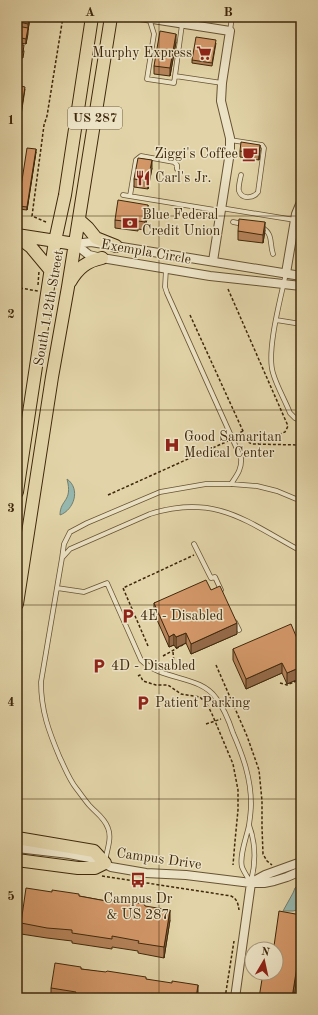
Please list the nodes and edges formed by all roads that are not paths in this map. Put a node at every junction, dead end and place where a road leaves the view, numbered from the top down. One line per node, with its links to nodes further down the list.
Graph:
1 (92, 17): 33 (main road, South 112th Street / US 287)
2 (111, 17): 27 (main road, South 112th Street / US 287)
3 (140, 17): 5 (street)
4 (232, 17): 7 (lane)
5 (149, 18): 6 (street); 8 (lane)
6 (182, 20): 7 (street); 11 (lane)
7 (230, 30): 19 (street)
8 (154, 34): 9 (lane); 12 (lane)
9 (161, 36)
10 (174, 38): 11 (lane)
11 (181, 39): 18 (lane)
12 (152, 47): 13 (lane); 14 (lane)
13 (159, 48)
14 (151, 56): 15 (lane); 16 (lane)
15 (157, 57)
16 (149, 65): 17 (lane); 18 (lane)
17 (156, 66)
18 (175, 76): 19 (lane)
19 (222, 83): 20 (street)
20 (230, 140): 22 (lane); 26 (street)
21 (177, 169): 24 (lane)
22 (241, 175)
23 (123, 194): 24 (lane)
24 (130, 196): 26 (lane)
25 (301, 202): 28 (street)
26 (221, 210): 28 (lane); 38 (street)
27 (78, 220): 34 (main road, South 112th Street / US 287); 35 (main road)
28 (295, 220): 41 (street)
29 (232, 222): 30 (lane)
30 (247, 224)
31 (254, 225): 36 (lane)
32 (17, 235): 33 (main road); 40 (main road)
33 (55, 241): 34 (main road); 40 (main road, South 112th Street / US 287)
34 (75, 244): 35 (street, Exempla Circle); 37 (street, Exempla Circle); 45 (main road, South 112th Street / US 287)
35 (116, 246): 38 (street, Exempla Circle)
36 (273, 254)
37 (102, 258): 39 (street, Exempla Circle); 45 (main road)
38 (213, 261): 41 (street, Exempla Circle)
39 (166, 269): 43 (street, Exempla Circle); 49 (lane)
40 (51, 271): 50 (main road, South 112th Street / US 287)
41 (286, 273): 42 (street, Exempla Circle); 43 (lane)
42 (301, 276)
43 (284, 284): 44 (street, Exempla Circle); 46 (lane)
44 (301, 286)
45 (68, 287): 57 (main road, South 112th Street / US 287)
46 (276, 320): 47 (lane); 48 (lane)
47 (301, 324)
48 (301, 421)
49 (231, 484): 51 (lane); 54 (lane)
50 (17, 492)
51 (301, 501)
52 (194, 544): 56 (lane)
53 (301, 551): 54 (lane)
54 (62, 558): 55 (lane)
55 (57, 588): 60 (lane); 65 (lane)
56 (224, 597)
57 (17, 604)
58 (233, 617): 59 (lane)
59 (239, 630)
60 (249, 825): 67 (lane); 67 (lane)
61 (17, 838): 65 (main road)
62 (17, 848): 65 (street, Campus Drive)
63 (17, 860): 65 (main road)
64 (301, 862): 67 (street)
65 (105, 863): 67 (street, Campus Drive)
66 (301, 871): 67 (street)
67 (251, 883): 68 (street)
68 (235, 998)

